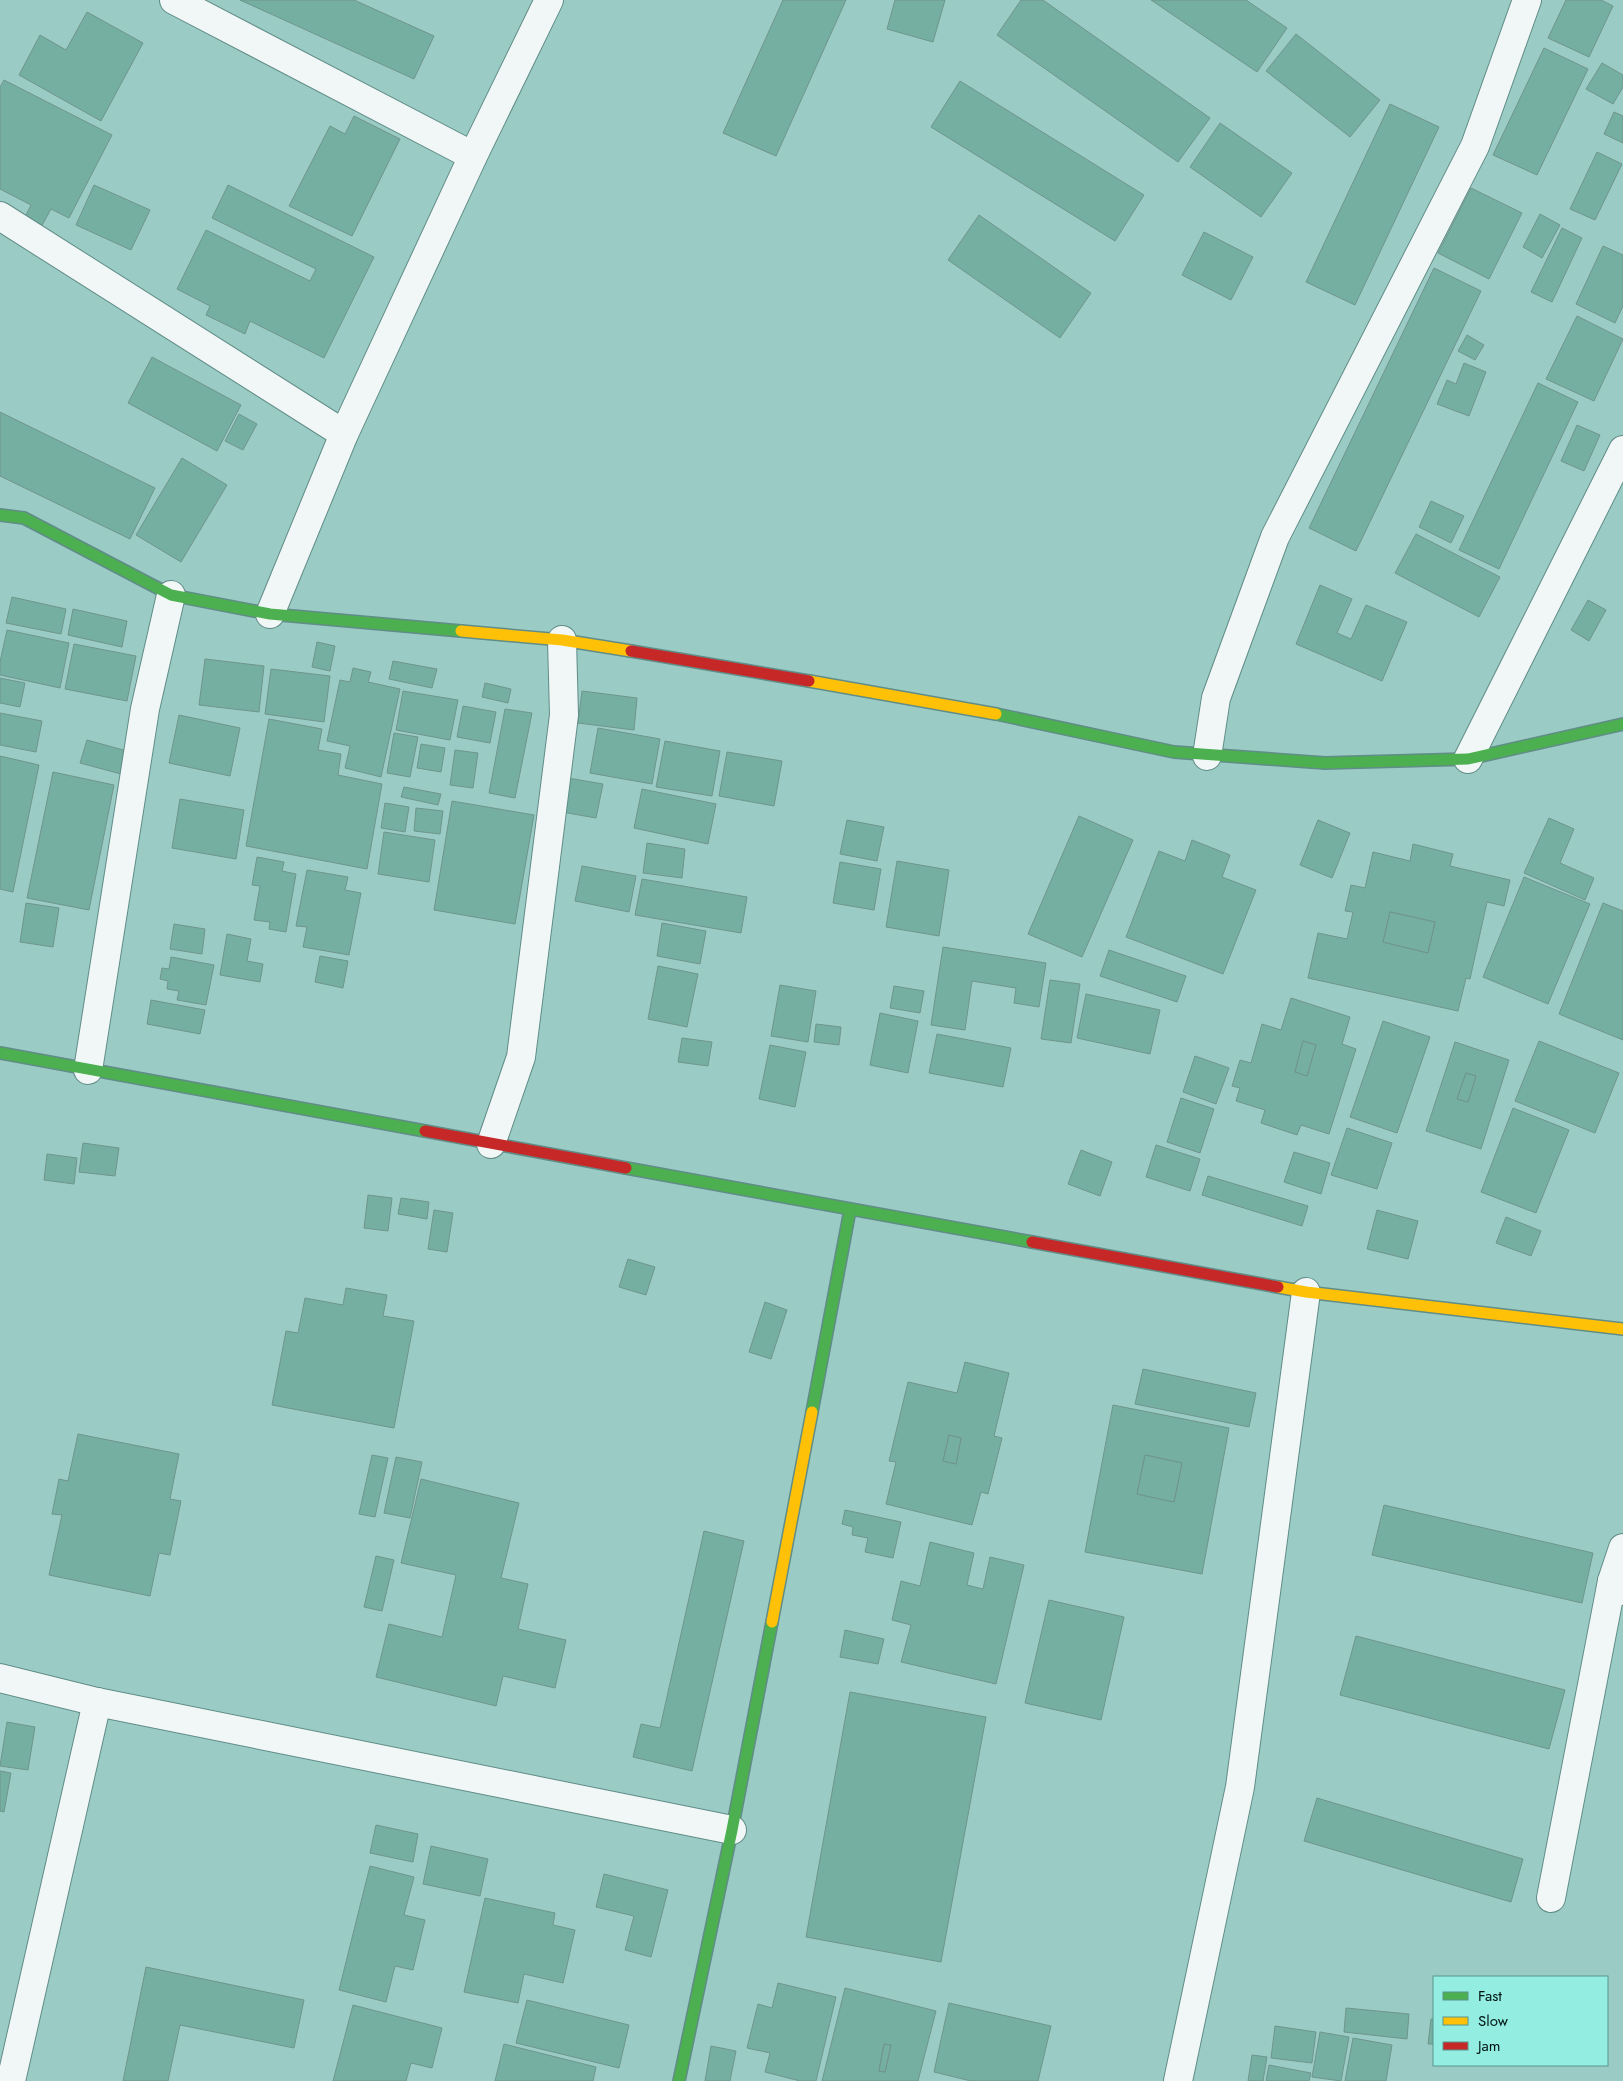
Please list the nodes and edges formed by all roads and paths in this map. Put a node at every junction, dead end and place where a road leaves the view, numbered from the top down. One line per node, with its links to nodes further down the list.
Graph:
1 (174, 0): 4 (street)
2 (549, 0): 4 (street)
3 (1527, 0): 13 (street)
4 (473, 156): 6 (street)
5 (0, 216): 6 (street)
6 (344, 434): 10 (street)
7 (1623, 450): 14 (street)
8 (0, 515): 9 (street)
9 (171, 595): 10 (street); 16 (street)
10 (270, 614): 11 (street)
11 (562, 640): 13 (street); 17 (street)
12 (1623, 724): 14 (street)
13 (1207, 756): 14 (street)
14 (1468, 759)
15 (0, 1053): 16 (street)
16 (88, 1070): 17 (street)
17 (491, 1144): 18 (street)
18 (850, 1210): 19 (street); 25 (street)
19 (1306, 1292): 20 (street); 29 (street)
20 (1623, 1329)
21 (1623, 1548): 22 (street)
22 (1618, 1586): 26 (street)
23 (0, 1678): 24 (street)
24 (97, 1702): 25 (street); 27 (street)
25 (732, 1830): 28 (street)
26 (1551, 1898)
27 (11, 2081)
28 (679, 2081)
29 (1178, 2081)

